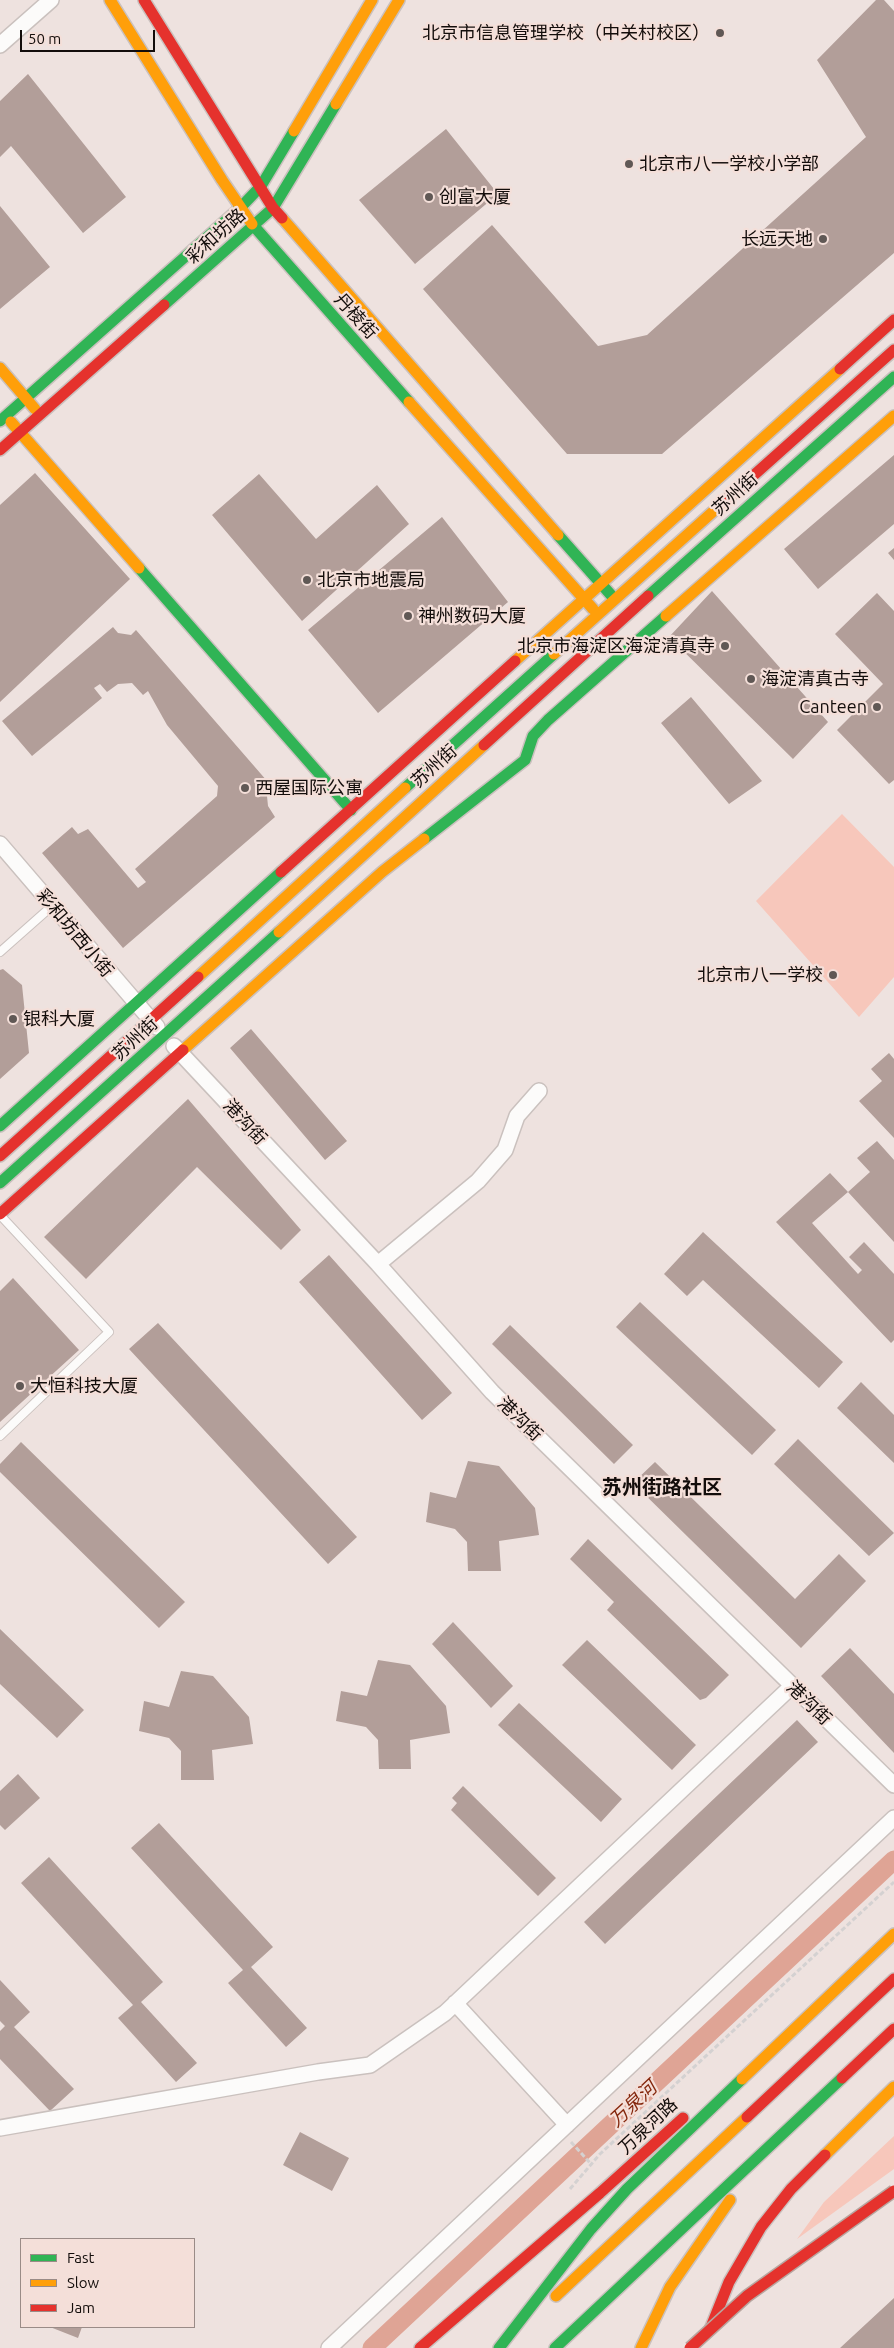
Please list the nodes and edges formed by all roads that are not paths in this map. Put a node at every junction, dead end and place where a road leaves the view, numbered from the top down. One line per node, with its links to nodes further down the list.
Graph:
1 (51, 0): 6 (street)
2 (110, 0): 8 (main road, 丹棱街)
3 (144, 0): 7 (main road, 丹棱街)
4 (372, 0): 7 (main road, 彩和坊路)
5 (399, 0): 9 (main road, 彩和坊路)
6 (0, 45)
7 (261, 186): 8 (main road, 彩和坊路); 9 (main road, 丹棱街)
8 (240, 208): 10 (main road, 丹棱街); 15 (main road, 彩和坊路)
9 (273, 208): 10 (main road, 彩和坊路); 21 (main road, 丹棱街)
10 (254, 227): 17 (main road, 彩和坊路); 22 (main road, 丹棱街)
11 (894, 320): 21 (main road, 苏州街)
12 (894, 350): 23 (main road, 苏州街)
13 (0, 368): 15 (main road)
14 (894, 377): 24 (main road, 苏州街)
15 (26, 398): 16 (main road, 彩和坊路); 17 (main road)
16 (2, 415): 19 (main road)
17 (40, 415): 19 (main road, 彩和坊路)
18 (894, 416): 34 (main road)
19 (20, 432): 20 (main road, 彩和坊路); 27 (main road)
20 (0, 450)
21 (602, 584): 22 (main road, 苏州街); 23 (main road, 丹棱街)
22 (584, 600): 25 (main road, 丹棱街); 27 (main road, 苏州街)
23 (616, 600): 24 (main road, 丹棱街); 25 (main road, 苏州街)
24 (628, 614): 26 (main road, 苏州街)
25 (598, 615): 26 (main road, 丹棱街); 32 (main road, 苏州街)
26 (611, 630): 33 (main road, 苏州街)
27 (351, 810): 31 (main road, 苏州街)
28 (0, 844): 29 (street, 彩和坊西小街)
29 (52, 906): 30 (lane); 31 (street, 彩和坊西小街)
30 (0, 952)
31 (136, 1004): 32 (street, 彩和坊西小街); 36 (main road, 苏州街)
32 (151, 1021): 33 (street, 彩和坊西小街); 37 (main road, 苏州街)
33 (164, 1036): 34 (street, 港沟街); 38 (main road, 苏州街)
34 (180, 1053): 39 (main road); 40 (street, 港沟街)
35 (539, 1091): 40 (street)
36 (0, 1126)
37 (0, 1156)
38 (0, 1183)
39 (0, 1214): 41 (lane)
40 (378, 1264): 42 (street, 港沟街)
41 (0, 1436)
42 (792, 1686): 43 (street, 港沟街); 48 (street)
43 (894, 1785)
44 (894, 1818): 54 (street)
45 (894, 1922): 50 (main road)
46 (894, 1934): 59 (main road)
47 (894, 1979): 59 (main road)
48 (455, 2003): 53 (street); 54 (street)
49 (894, 2029): 55 (main road)
50 (732, 2072)
51 (894, 2087): 63 (main road)
52 (688, 2112): 58 (main road, 万泉河路)
53 (0, 2128)
54 (564, 2128): 57 (street)
55 (778, 2137): 60 (main road); 61 (main road)
56 (894, 2191): 62 (main road, bridge)
57 (329, 2348)
58 (420, 2348)
59 (500, 2348)
60 (554, 2348)
61 (641, 2348)
62 (690, 2348)
63 (703, 2348)

